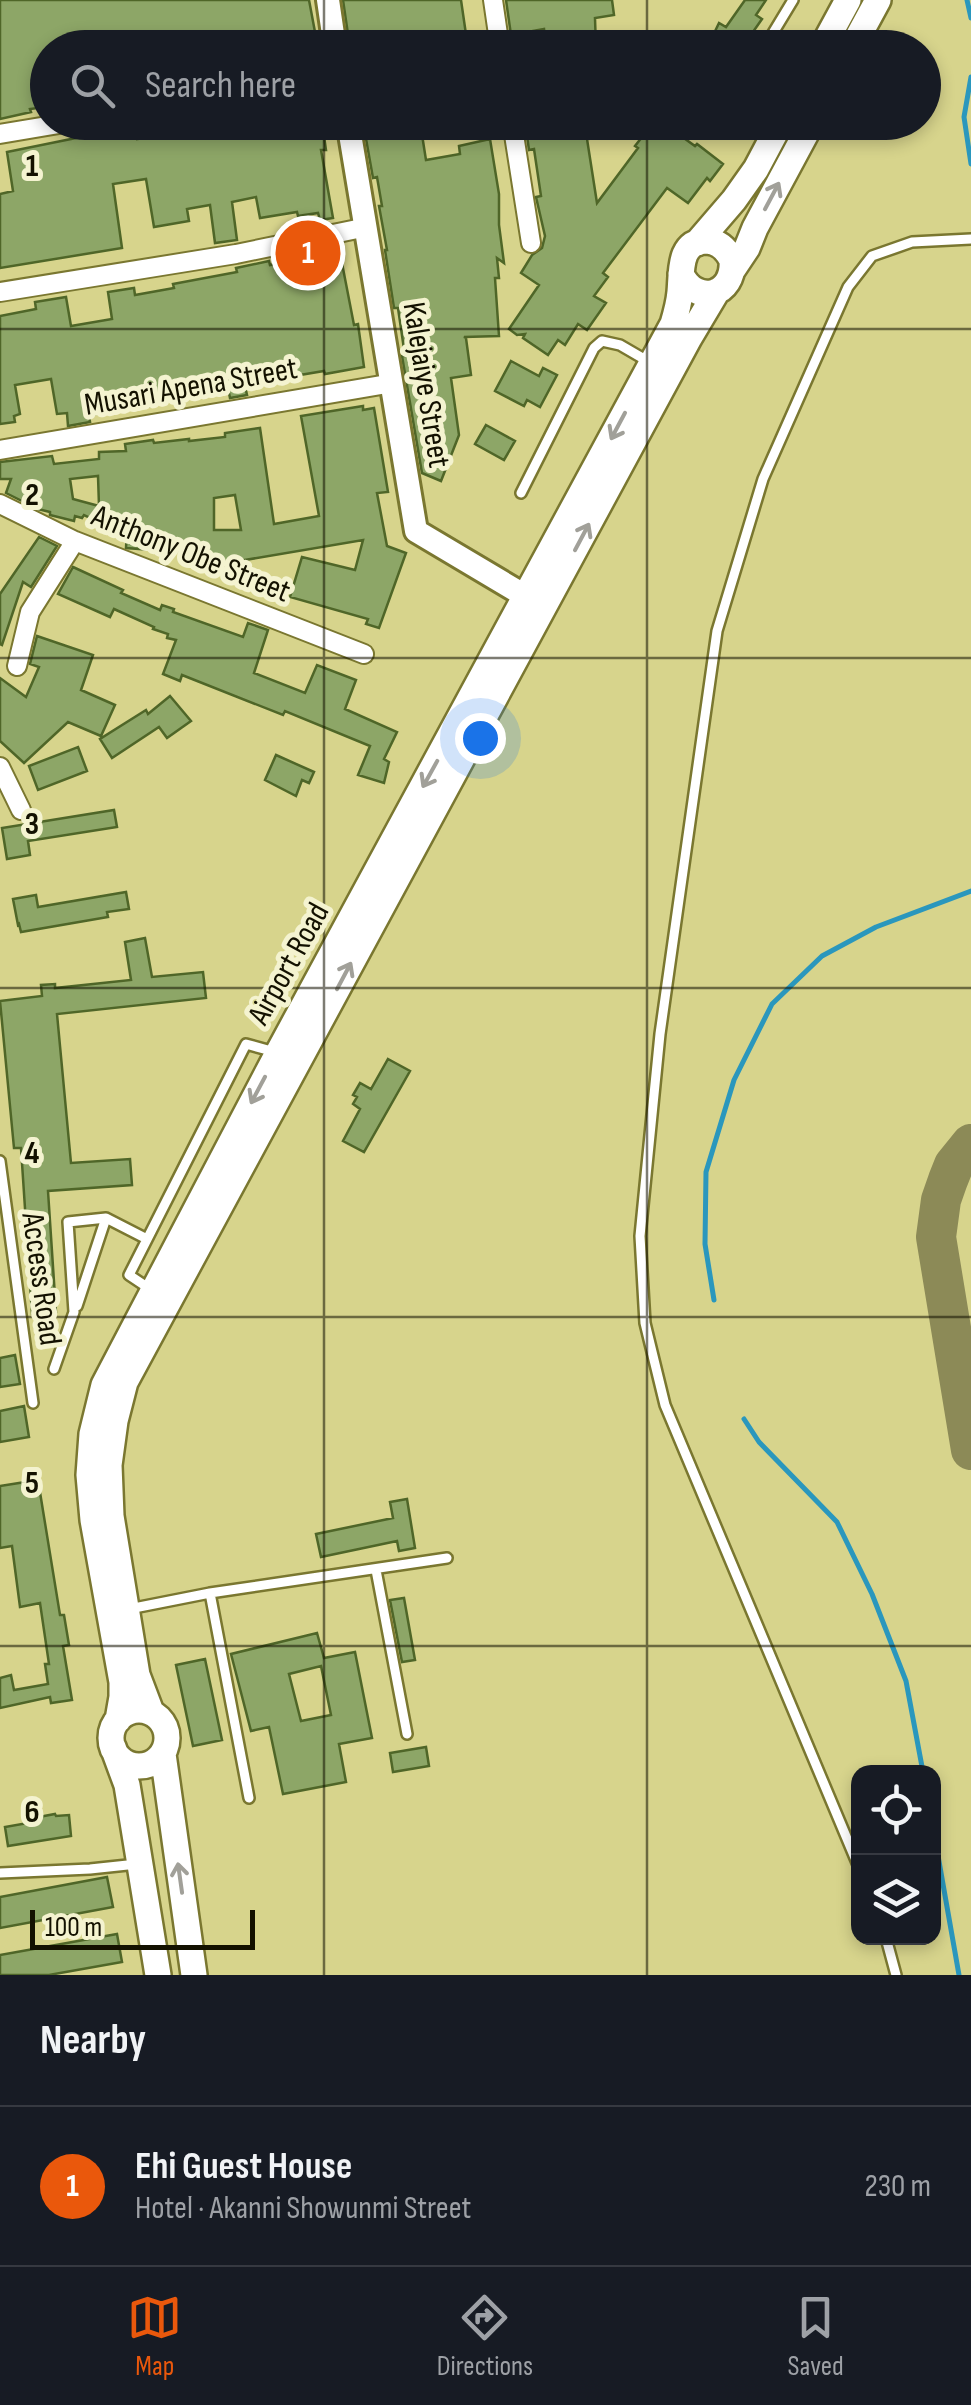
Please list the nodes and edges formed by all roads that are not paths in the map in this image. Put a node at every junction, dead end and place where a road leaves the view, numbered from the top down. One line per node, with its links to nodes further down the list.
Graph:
1 (328, 0): 6 (street)
2 (493, 0): 7 (street)
3 (793, 0): 8 (lane)
4 (848, 0): 9 (main road)
5 (878, 0): 10 (main road)
6 (332, 30)
7 (497, 30)
8 (775, 30)
9 (832, 30)
10 (862, 30)
11 (30, 129): 12 (street)
12 (0, 134)
13 (351, 140): 17 (street, Kalejaiye Street)
14 (515, 140): 20 (street)
15 (772, 140): 19 (main road)
16 (803, 140): 21 (main road, one-way to 16)
17 (367, 227): 24 (street); 26 (street, Kalejaiye Street)
18 (971, 239): 54 (lane)
19 (696, 243): 21 (main road); 22 (main road)
20 (532, 244)
21 (733, 269): 23 (main road)
22 (681, 274): 23 (main road); 25 (main road, Airport Road)
23 (716, 291): 47 (main road, Airport Road, one-way to 23)
24 (0, 292)
25 (652, 363): 28 (lane); 31 (main road, Airport Road, one-way to 31)
26 (393, 383): 27 (street, Musari Apena Street); 31 (street, Kalejaiye Street)
27 (0, 450)
28 (521, 492)
29 (0, 504): 30 (street, Anthony Obe Street)
30 (76, 541): 32 (street, Anthony Obe Street); 33 (street)
31 (527, 597): 36 (main road, Airport Road, one-way to 36)
32 (364, 654)
33 (17, 666)
34 (0, 767): 35 (street)
35 (21, 810)
36 (278, 1053): 39 (lane); 40 (main road, Airport Road, one-way to 40)
37 (0, 1161): 43 (lane, Access Road)
38 (106, 1218): 39 (lane); 41 (lane); 41 (lane)
39 (147, 1239): 40 (lane)
40 (152, 1290): 49 (main road, Airport Road)
41 (74, 1312): 42 (lane)
42 (54, 1369)
43 (34, 1403)
44 (447, 1558): 45 (lane)
45 (376, 1570): 46 (lane); 50 (lane)
46 (210, 1593): 47 (lane); 53 (lane)
47 (126, 1610): 48 (main road, Airport Road)
48 (151, 1712): 49 (main road); 52 (main road)
49 (118, 1720): 51 (main road)
50 (407, 1734)
51 (112, 1747): 52 (main road); 55 (main road)
52 (163, 1754): 59 (main road, one-way to 52)
53 (249, 1798)
54 (854, 1855)
55 (139, 1864): 56 (lane); 58 (main road)
56 (0, 1873)
57 (888, 1945): 60 (lane)
58 (158, 1975)
59 (194, 1975)
60 (896, 1975)

